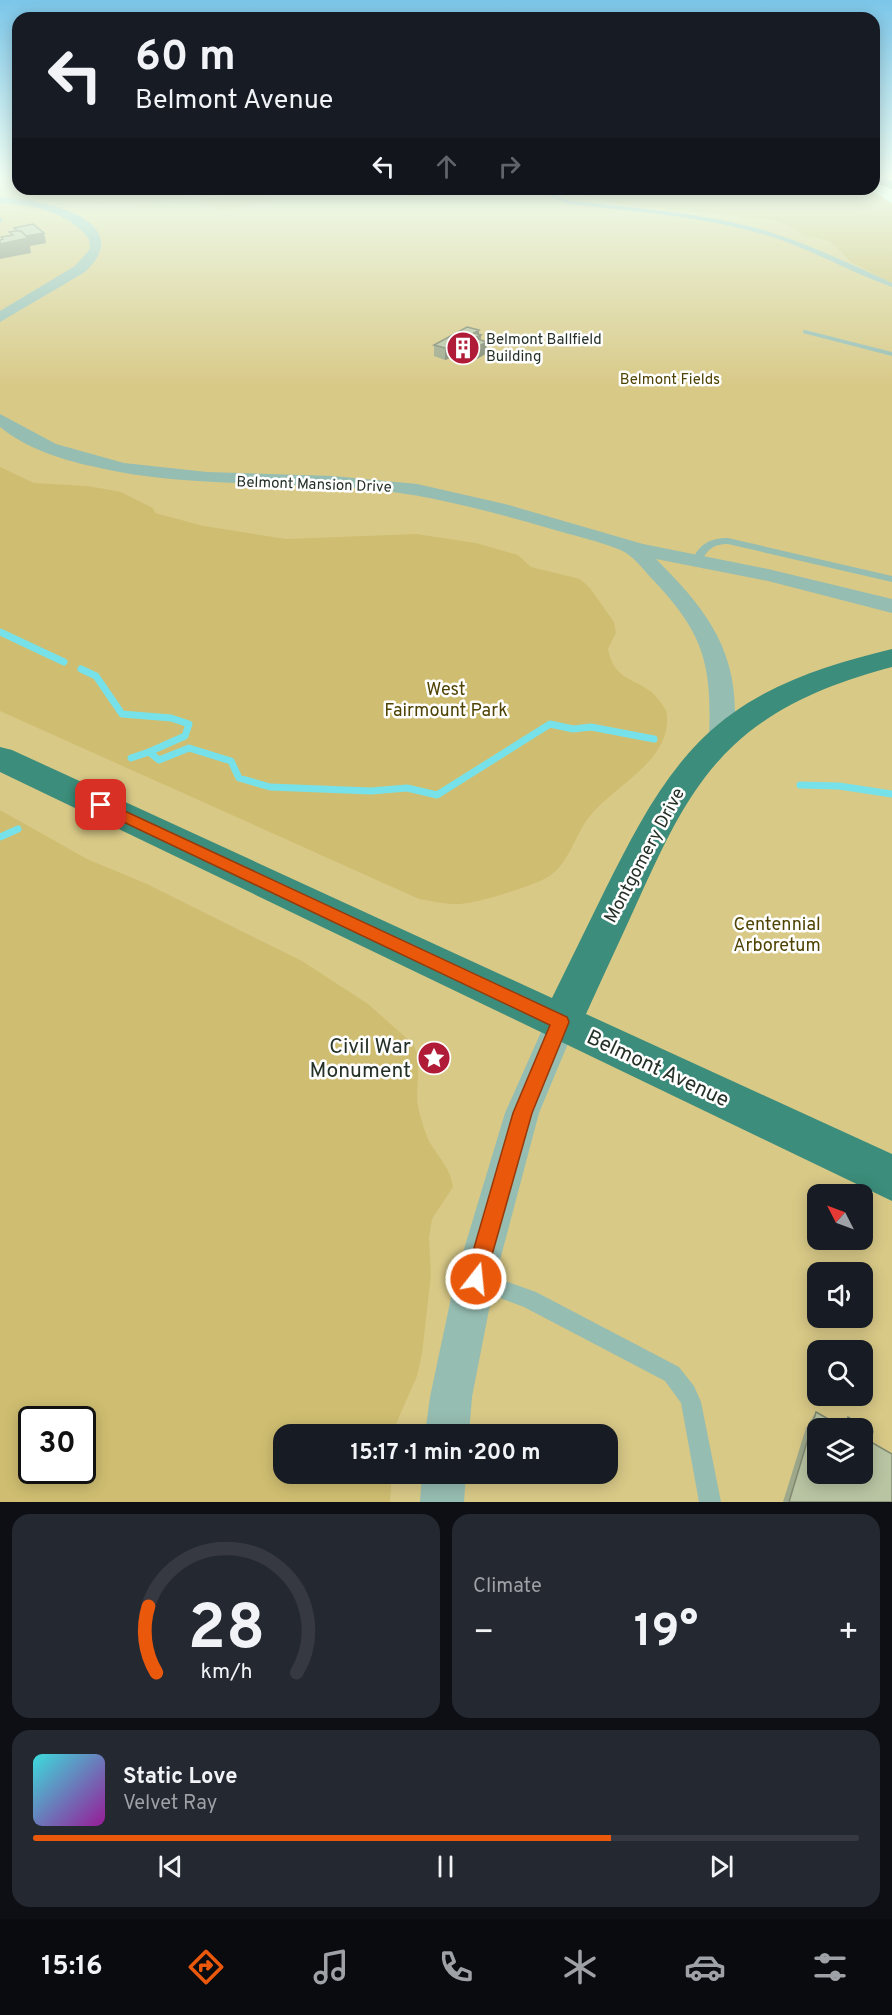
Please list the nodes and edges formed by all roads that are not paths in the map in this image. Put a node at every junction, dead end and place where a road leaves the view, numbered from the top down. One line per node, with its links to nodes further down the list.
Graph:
1 (98, 246): 4 (street)
2 (803, 246): 3 (lane)
3 (892, 285)
4 (0, 318)
5 (804, 332): 6 (lane)
6 (892, 354)
7 (0, 419): 8 (street, Belmont Mansion Drive)
8 (632, 547): 9 (street, Belmont Mansion Drive); 13 (street, Belmont Mansion Drive)
9 (697, 561): 10 (lane); 11 (street, Belmont Mansion Drive)
10 (892, 579)
11 (892, 606)
12 (892, 658): 13 (main road, Montgomery Drive)
13 (722, 738): 15 (main road, Montgomery Drive)
14 (0, 758): 15 (main road, Belmont Avenue)
15 (561, 1022): 16 (main road, Belmont Avenue); 17 (street)
16 (892, 1178)
17 (476, 1279): 18 (street); 21 (lane)
18 (448, 1424)
19 (443, 1484): 20 (street)
20 (442, 1502)
21 (710, 1502)

